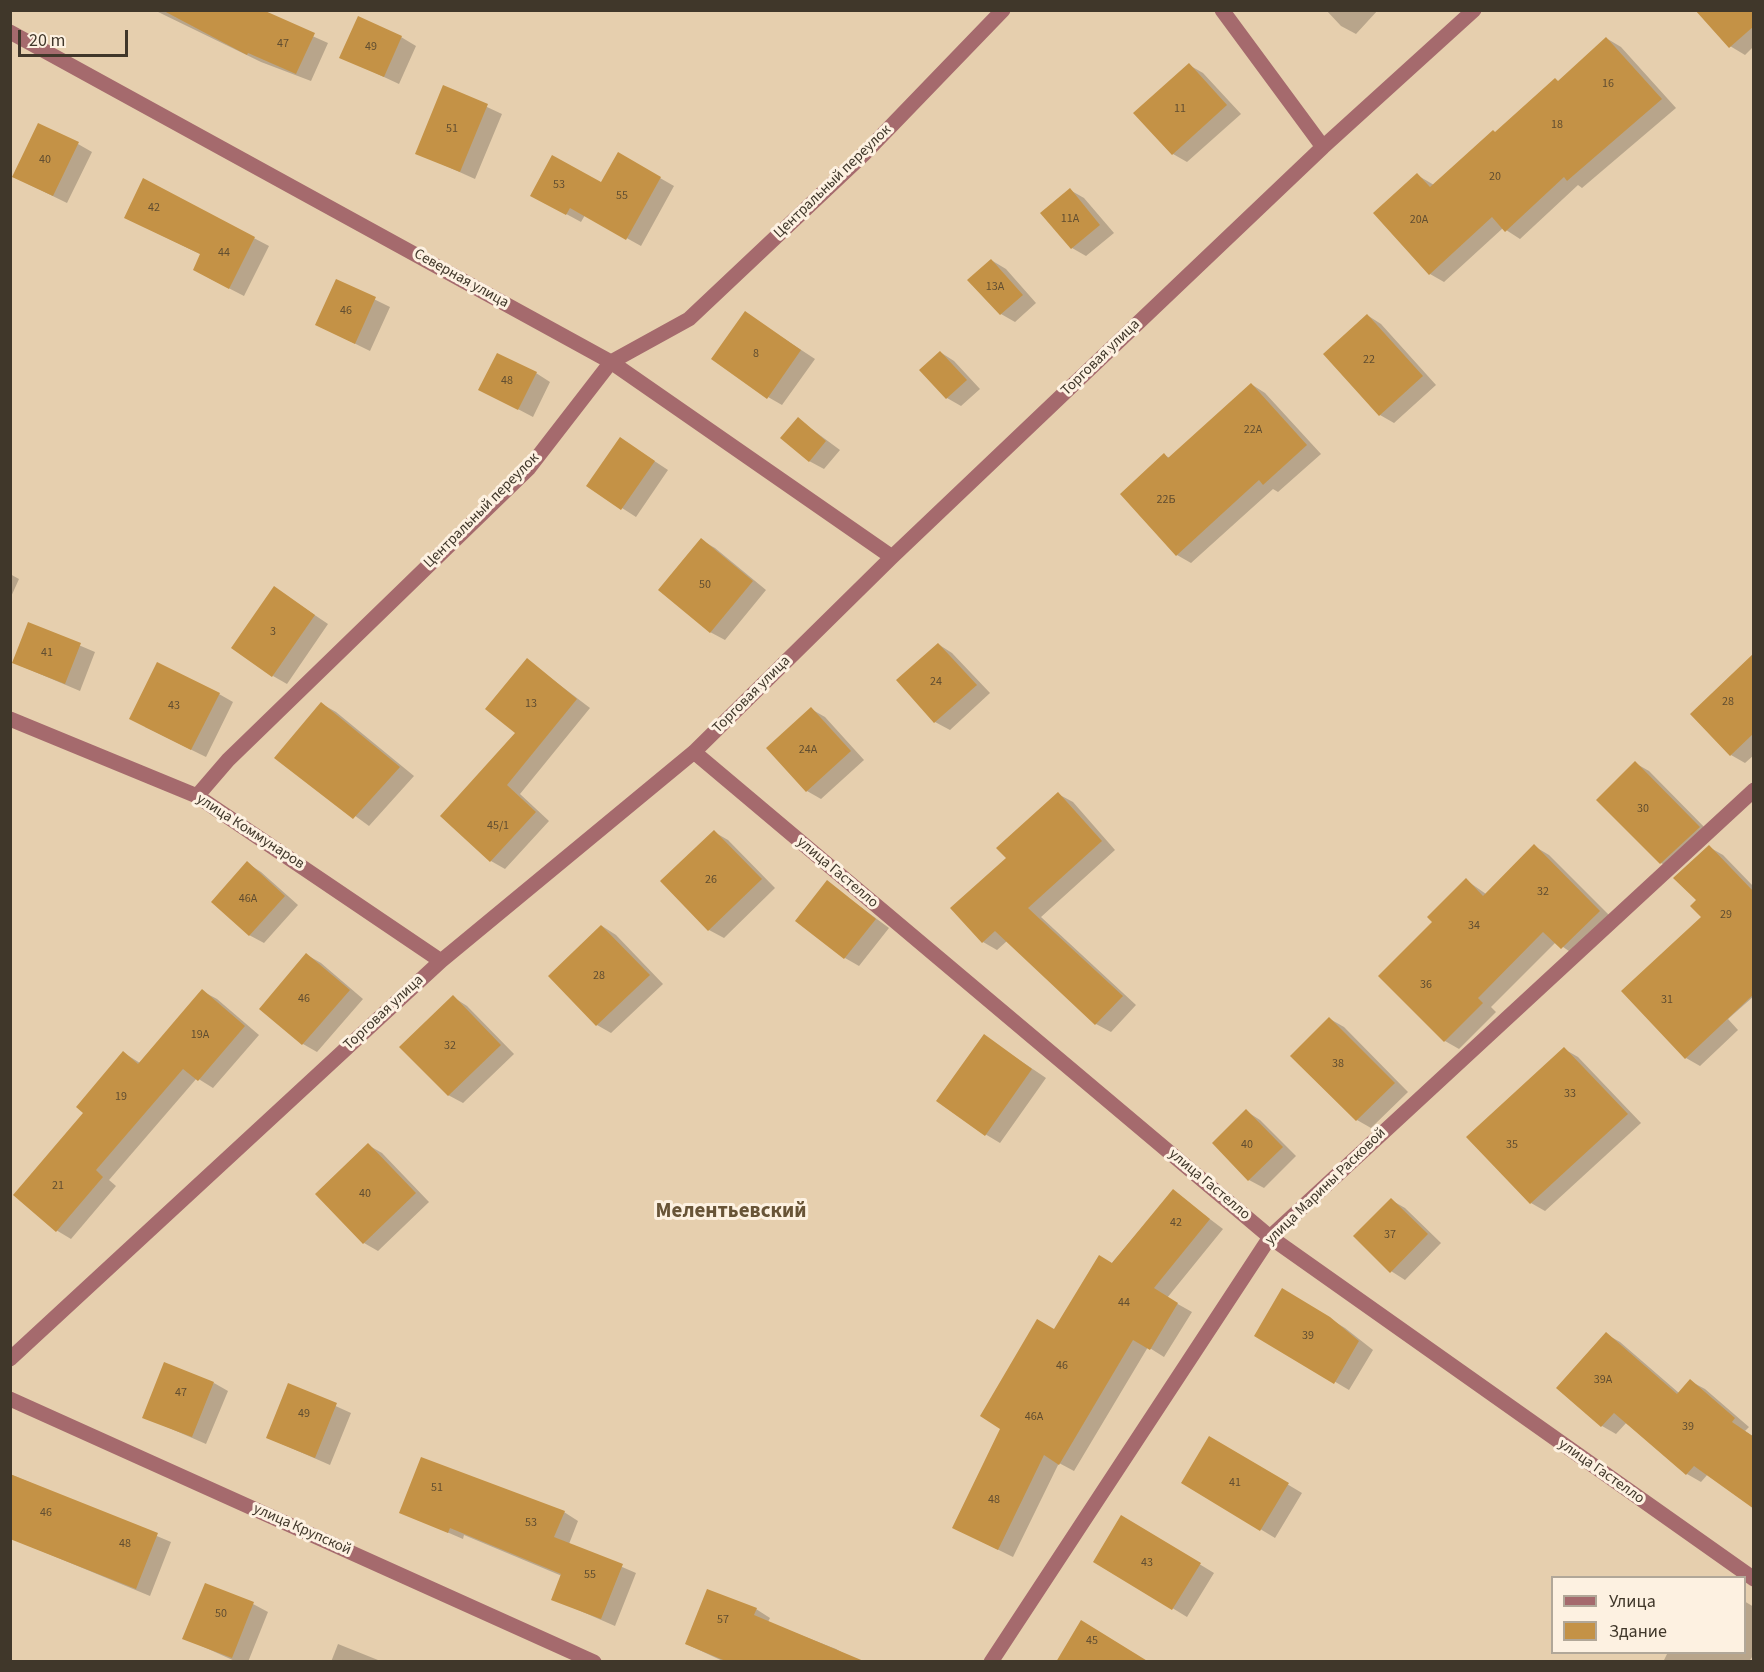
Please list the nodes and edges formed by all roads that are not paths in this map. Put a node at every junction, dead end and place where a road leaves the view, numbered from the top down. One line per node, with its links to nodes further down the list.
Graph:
1 (1004, 10): 6 (street, Центральный переулок)
2 (1222, 10): 5 (street)
3 (1474, 10): 5 (street, Торговая улица)
4 (10, 32): 6 (street, Северная улица)
5 (1323, 147): 7 (street, Торговая улица)
6 (611, 362): 7 (street, Северная улица); 11 (street, Центральный переулок)
7 (892, 557): 9 (street, Торговая улица)
8 (10, 719): 11 (street, улица Коммунаров)
9 (694, 752): 12 (street, Торговая улица); 13 (street, улица Гастелло)
10 (1754, 790): 13 (street, улица Марины Расковой)
11 (197, 796): 12 (street, улица Коммунаров)
12 (441, 961): 14 (street, Торговая улица)
13 (1270, 1237): 16 (street, улица Гастелло); 18 (street, улица Марины Расковой)
14 (10, 1359)
15 (10, 1399): 17 (street, улица Крупской)
16 (1754, 1579)
17 (594, 1662)
18 (991, 1662)

